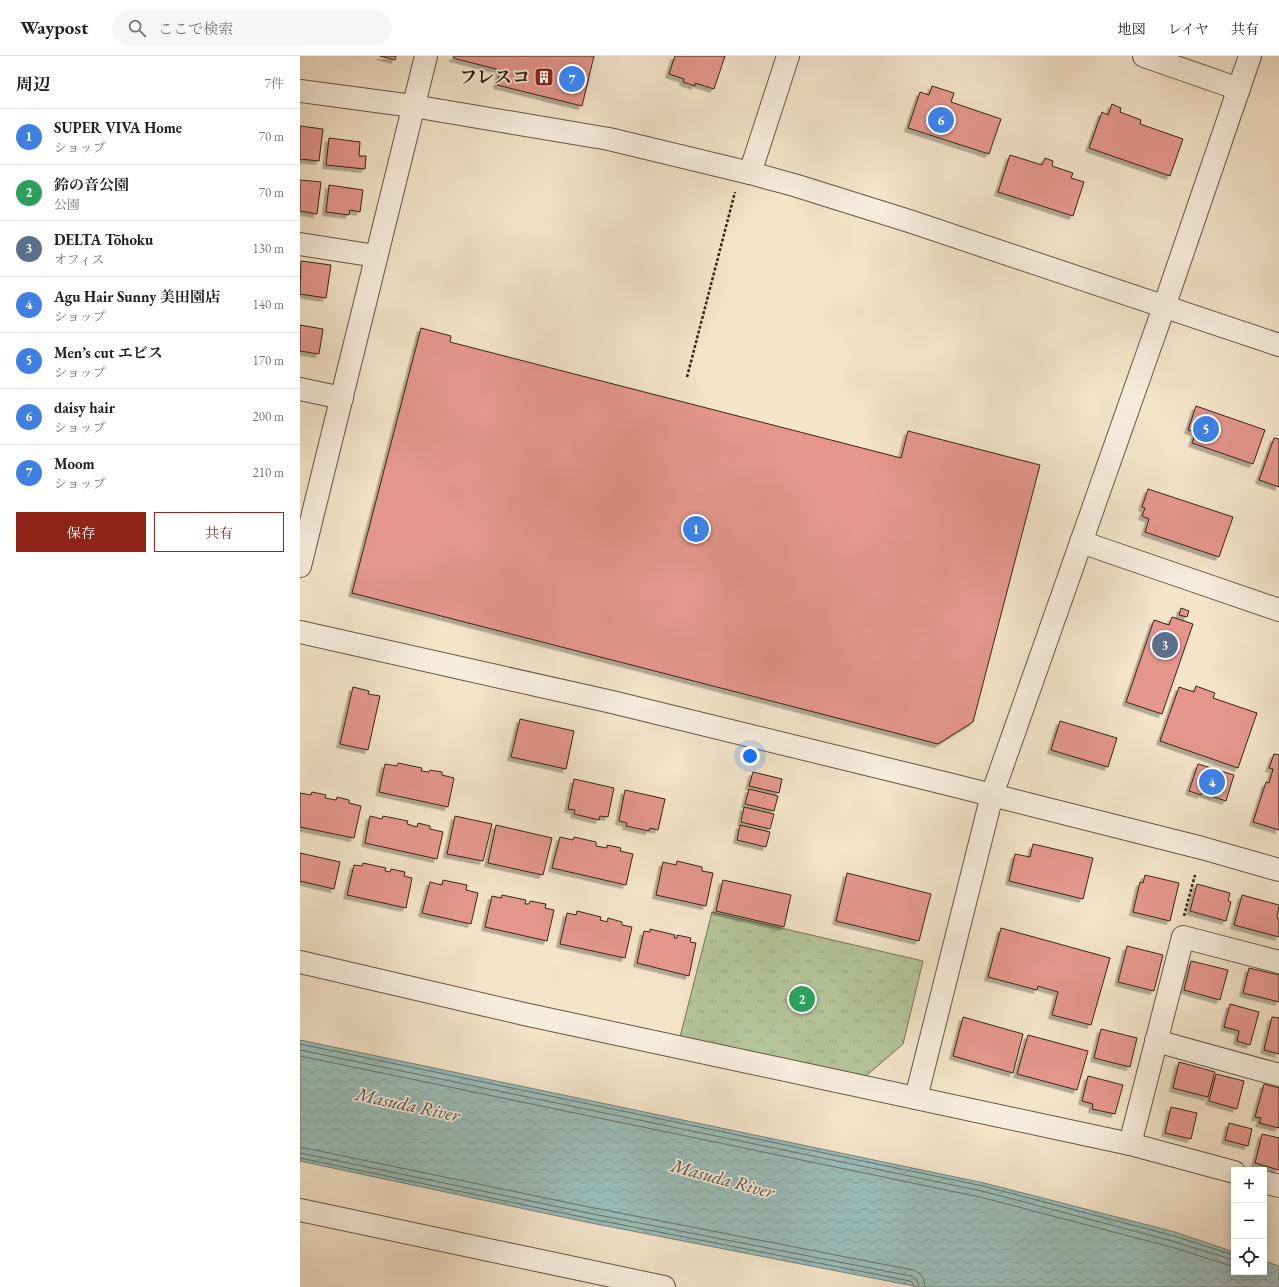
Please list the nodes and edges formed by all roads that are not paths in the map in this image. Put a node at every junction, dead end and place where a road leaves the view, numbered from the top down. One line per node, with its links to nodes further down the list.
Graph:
1 (426, 56): 7 (street)
2 (788, 56): 8 (street)
3 (1144, 56): 5 (street)
4 (1250, 56): 5 (street)
5 (1239, 89): 11 (street)
6 (300, 91): 7 (street)
7 (413, 106): 8 (street); 10 (street)
8 (743, 181): 11 (street)
9 (300, 244): 10 (street)
10 (376, 256): 14 (street)
11 (1164, 307): 12 (street); 15 (street)
12 (1279, 346)
13 (300, 389): 14 (street)
14 (342, 398): 16 (street)
15 (1081, 542): 17 (street); 19 (street)
16 (300, 566)
17 (1279, 610)
18 (300, 632): 19 (street)
19 (992, 795): 20 (street); 25 (street)
20 (1279, 870)
21 (300, 962): 25 (street)
22 (1279, 962): 23 (street)
23 (1156, 1041): 24 (street); 26 (street)
24 (1279, 1075)
25 (916, 1098): 26 (street)
26 (1130, 1144): 27 (street)
27 (1231, 1171)
28 (1267, 1183): 29 (street)
29 (1279, 1186)
30 (300, 1210): 31 (street)
31 (664, 1287)

